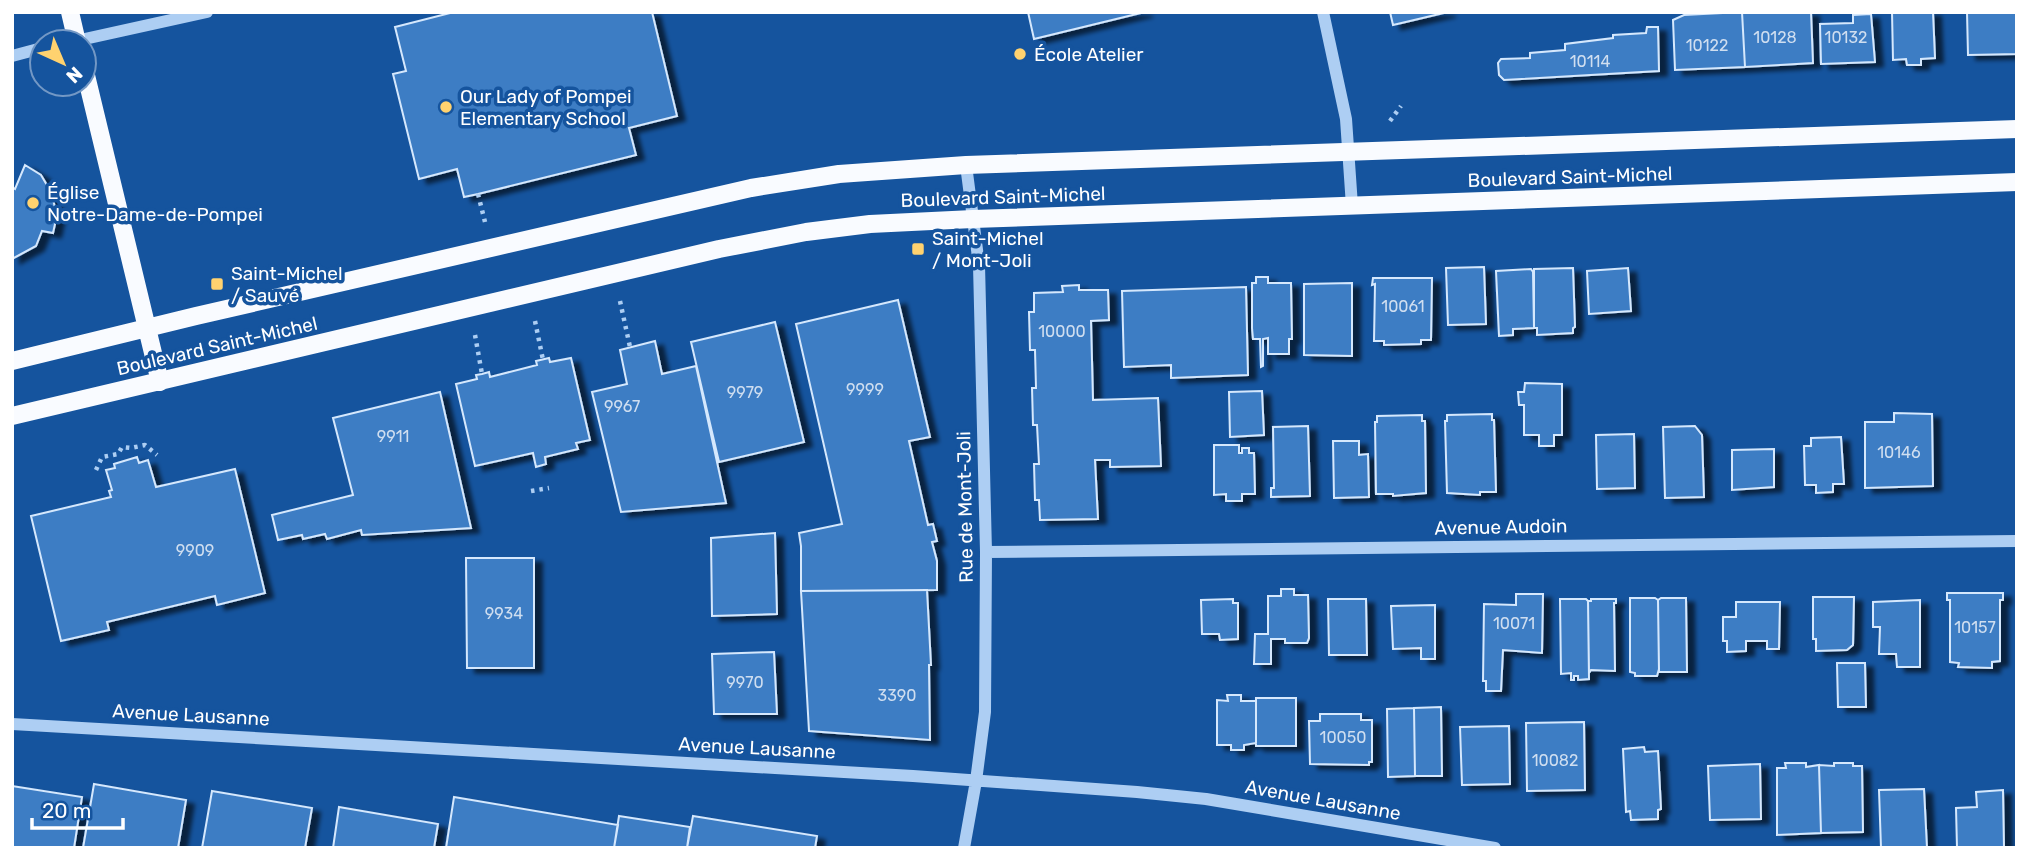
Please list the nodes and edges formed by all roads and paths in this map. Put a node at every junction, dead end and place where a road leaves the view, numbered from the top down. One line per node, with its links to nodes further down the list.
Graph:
1 (207, 12): 3 (street)
2 (1323, 12): 8 (street)
3 (98, 37)
4 (92, 98): 17 (main road)
5 (1401, 106): 6 (path)
6 (1390, 121)
7 (2017, 129): 8 (main road, Boulevard Saint-Michel)
8 (1348, 153): 9 (main road, Boulevard Saint-Michel); 12 (street)
9 (966, 165): 13 (street, Rue de Mont-Joli); 17 (main road, Boulevard Saint-Michel)
10 (2017, 182): 12 (main road, Boulevard Saint-Michel)
11 (478, 194): 14 (path)
12 (1352, 206): 13 (main road, Boulevard Saint-Michel)
13 (973, 219): 23 (main road, Boulevard Saint-Michel); 30 (street, Rue de Mont-Joli)
14 (485, 222)
15 (620, 301): 19 (path)
16 (535, 321): 20 (path)
17 (148, 328): 21 (main road, Boulevard Saint-Michel); 23 (main road)
18 (475, 335): 22 (path)
19 (630, 347)
20 (543, 360)
21 (12, 361)
22 (482, 374)
23 (160, 382): 24 (main road, Boulevard Saint-Michel)
24 (12, 416)
25 (156, 455): 26 (path)
26 (96, 470)
27 (550, 488): 28 (path)
28 (531, 491)
29 (2017, 541): 30 (street, Avenue Audoin)
30 (986, 552): 32 (street, Rue de Mont-Joli)
31 (12, 724): 32 (street, Avenue Lausanne)
32 (976, 781): 33 (street, Rue de Mont-Joli); 34 (street, Avenue Lausanne)
33 (964, 848)
34 (1495, 848)

